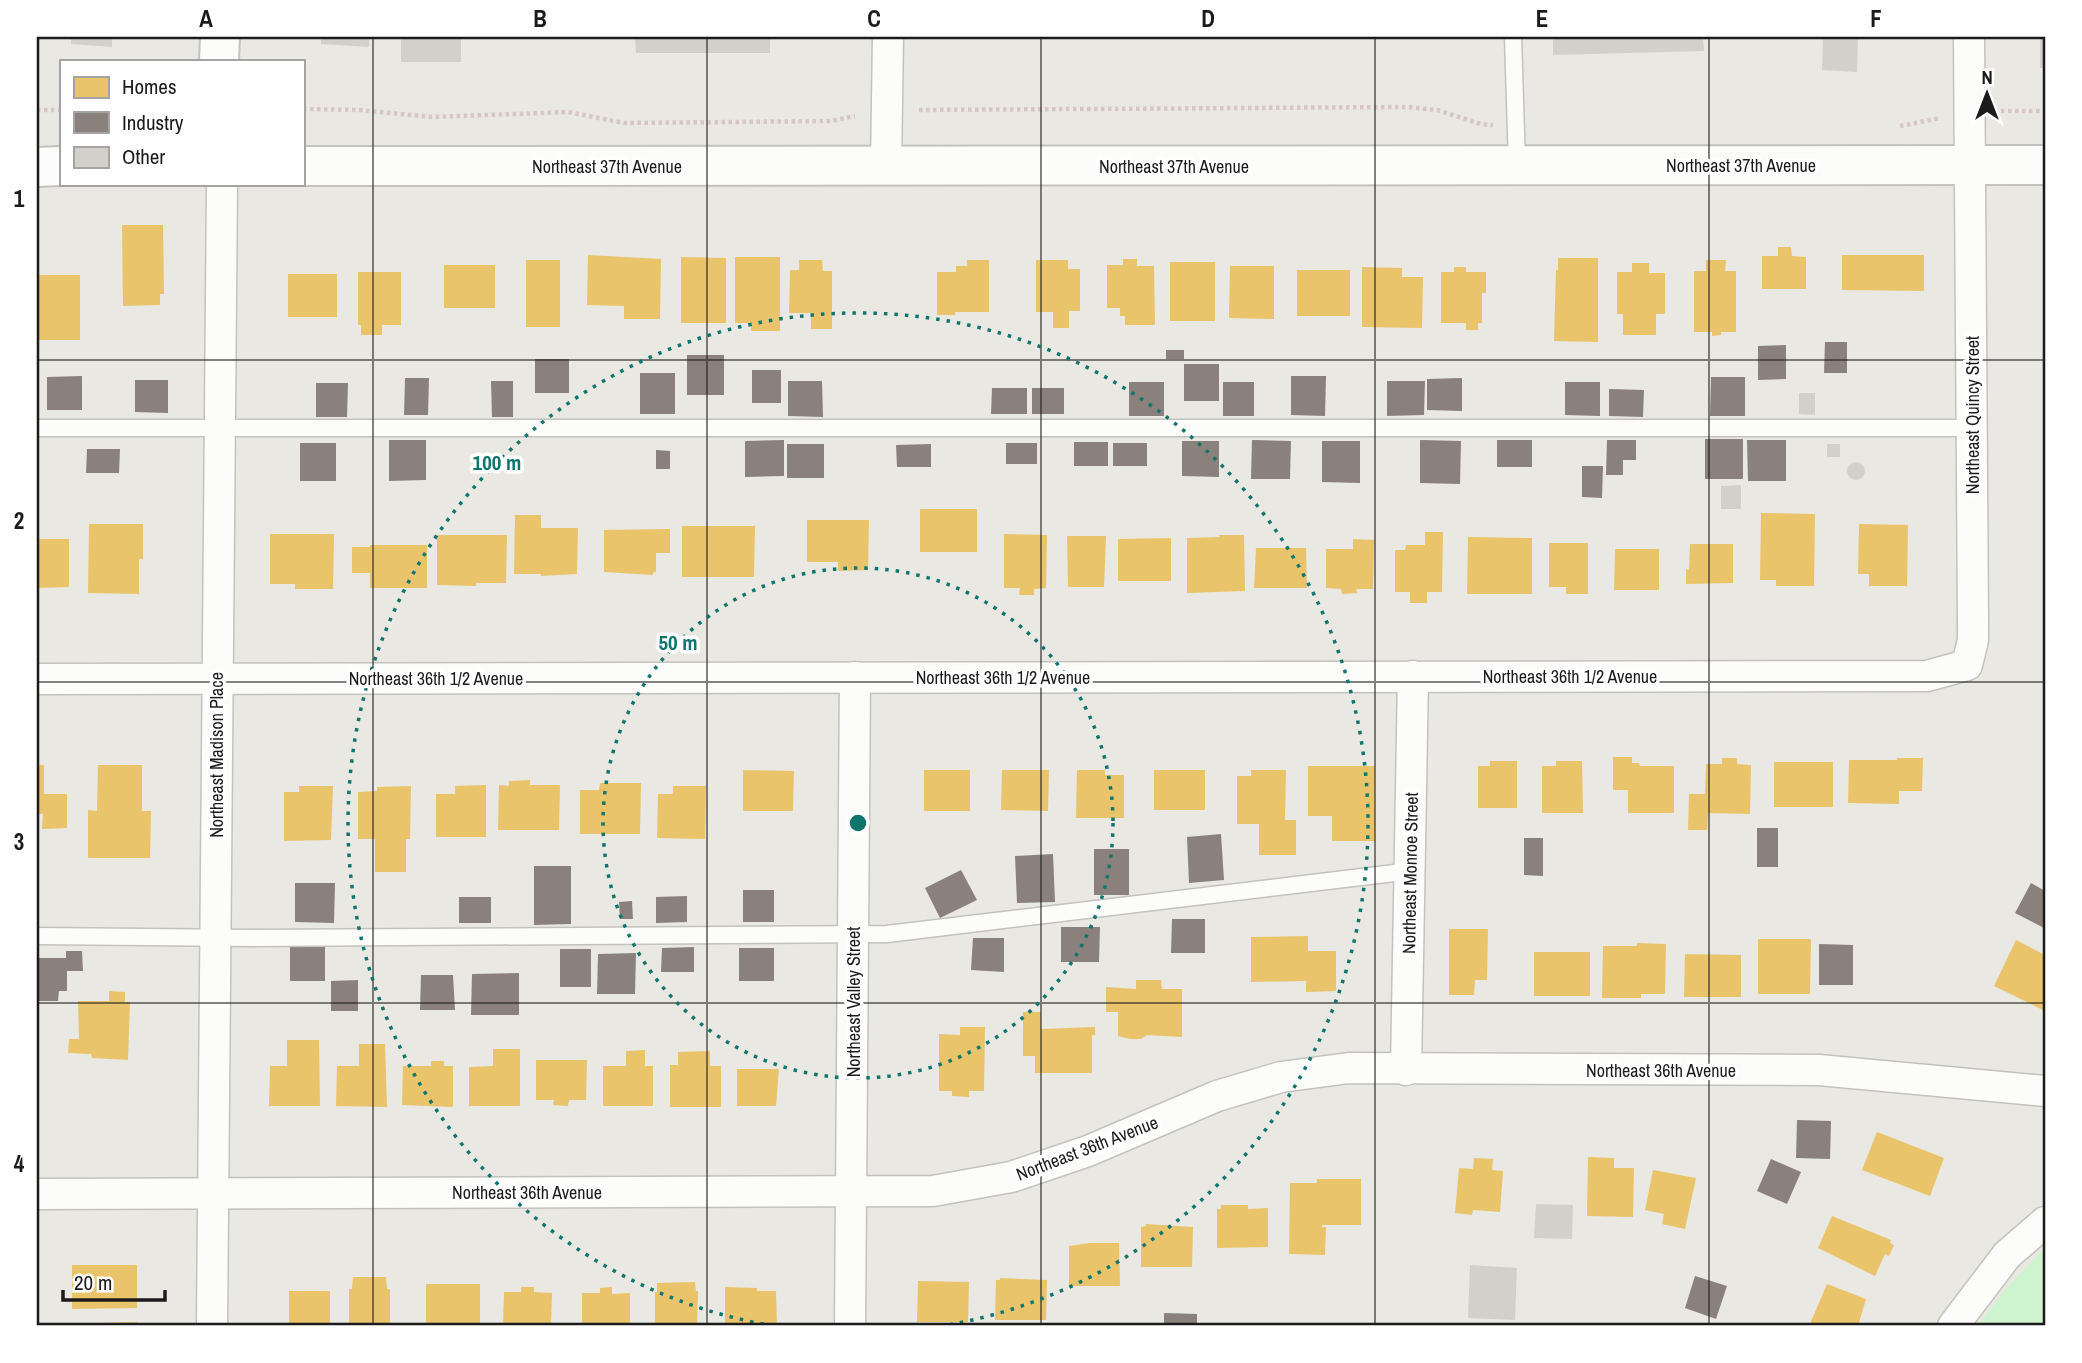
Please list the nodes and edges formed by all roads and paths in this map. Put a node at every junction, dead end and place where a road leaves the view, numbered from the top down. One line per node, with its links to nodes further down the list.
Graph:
1 (220, 37): 5 (street)
2 (888, 37): 21 (street)
3 (1513, 37): 14 (lane)
4 (1969, 37): 17 (street, Northeast Quincy Street)
5 (219, 60)
6 (304, 109): 12 (path)
7 (37, 110): 8 (path)
8 (60, 110)
9 (922, 110): 14 (path)
10 (2000, 111): 11 (path)
11 (2045, 111)
12 (853, 116)
13 (1942, 118): 15 (path)
14 (1514, 125): 16 (lane)
15 (1892, 126)
16 (1517, 165): 17 (street, Northeast 37th Avenue); 21 (street, Northeast 37th Avenue)
17 (1971, 165): 18 (street, Northeast 37th Avenue); 26 (street, Northeast Quincy Street)
18 (2045, 165)
19 (60, 166): 22 (street)
20 (304, 166): 21 (street, Northeast 37th Avenue)
21 (886, 166)
22 (37, 167)
23 (222, 186): 25 (street, Northeast Madison Place)
24 (37, 428): 25 (lane)
25 (220, 428): 26 (lane); 31 (street, Northeast Madison Place)
26 (1972, 428): 27 (street, Northeast Quincy Street)
27 (1967, 665): 28 (street, Northeast 36th 1/2 Avenue)
28 (1413, 676): 29 (street, Northeast 36th 1/2 Avenue); 32 (street, Northeast Monroe Street)
29 (855, 677): 31 (street, Northeast 36th 1/2 Avenue); 33 (street, Northeast Valley Street)
30 (37, 679): 31 (street, Northeast 36th 1/2 Avenue)
31 (217, 679): 35 (street, Northeast Madison Place)
32 (1411, 871): 33 (lane); 36 (street, Northeast Monroe Street)
33 (853, 935): 35 (lane); 38 (street, Northeast Valley Street)
34 (37, 936): 35 (lane)
35 (215, 938): 40 (street, Northeast Madison Place)
36 (1406, 1070): 37 (street, Northeast 36th Avenue); 38 (street, Northeast 36th Avenue)
37 (2045, 1091)
38 (851, 1191): 40 (street, Northeast 36th Avenue); 43 (street, Northeast Valley Street)
39 (37, 1194): 40 (street, Northeast 36th Avenue)
40 (213, 1194): 42 (street, Northeast Madison Place)
41 (2045, 1222): 44 (street)
42 (212, 1326)
43 (850, 1326)
44 (1952, 1326)

